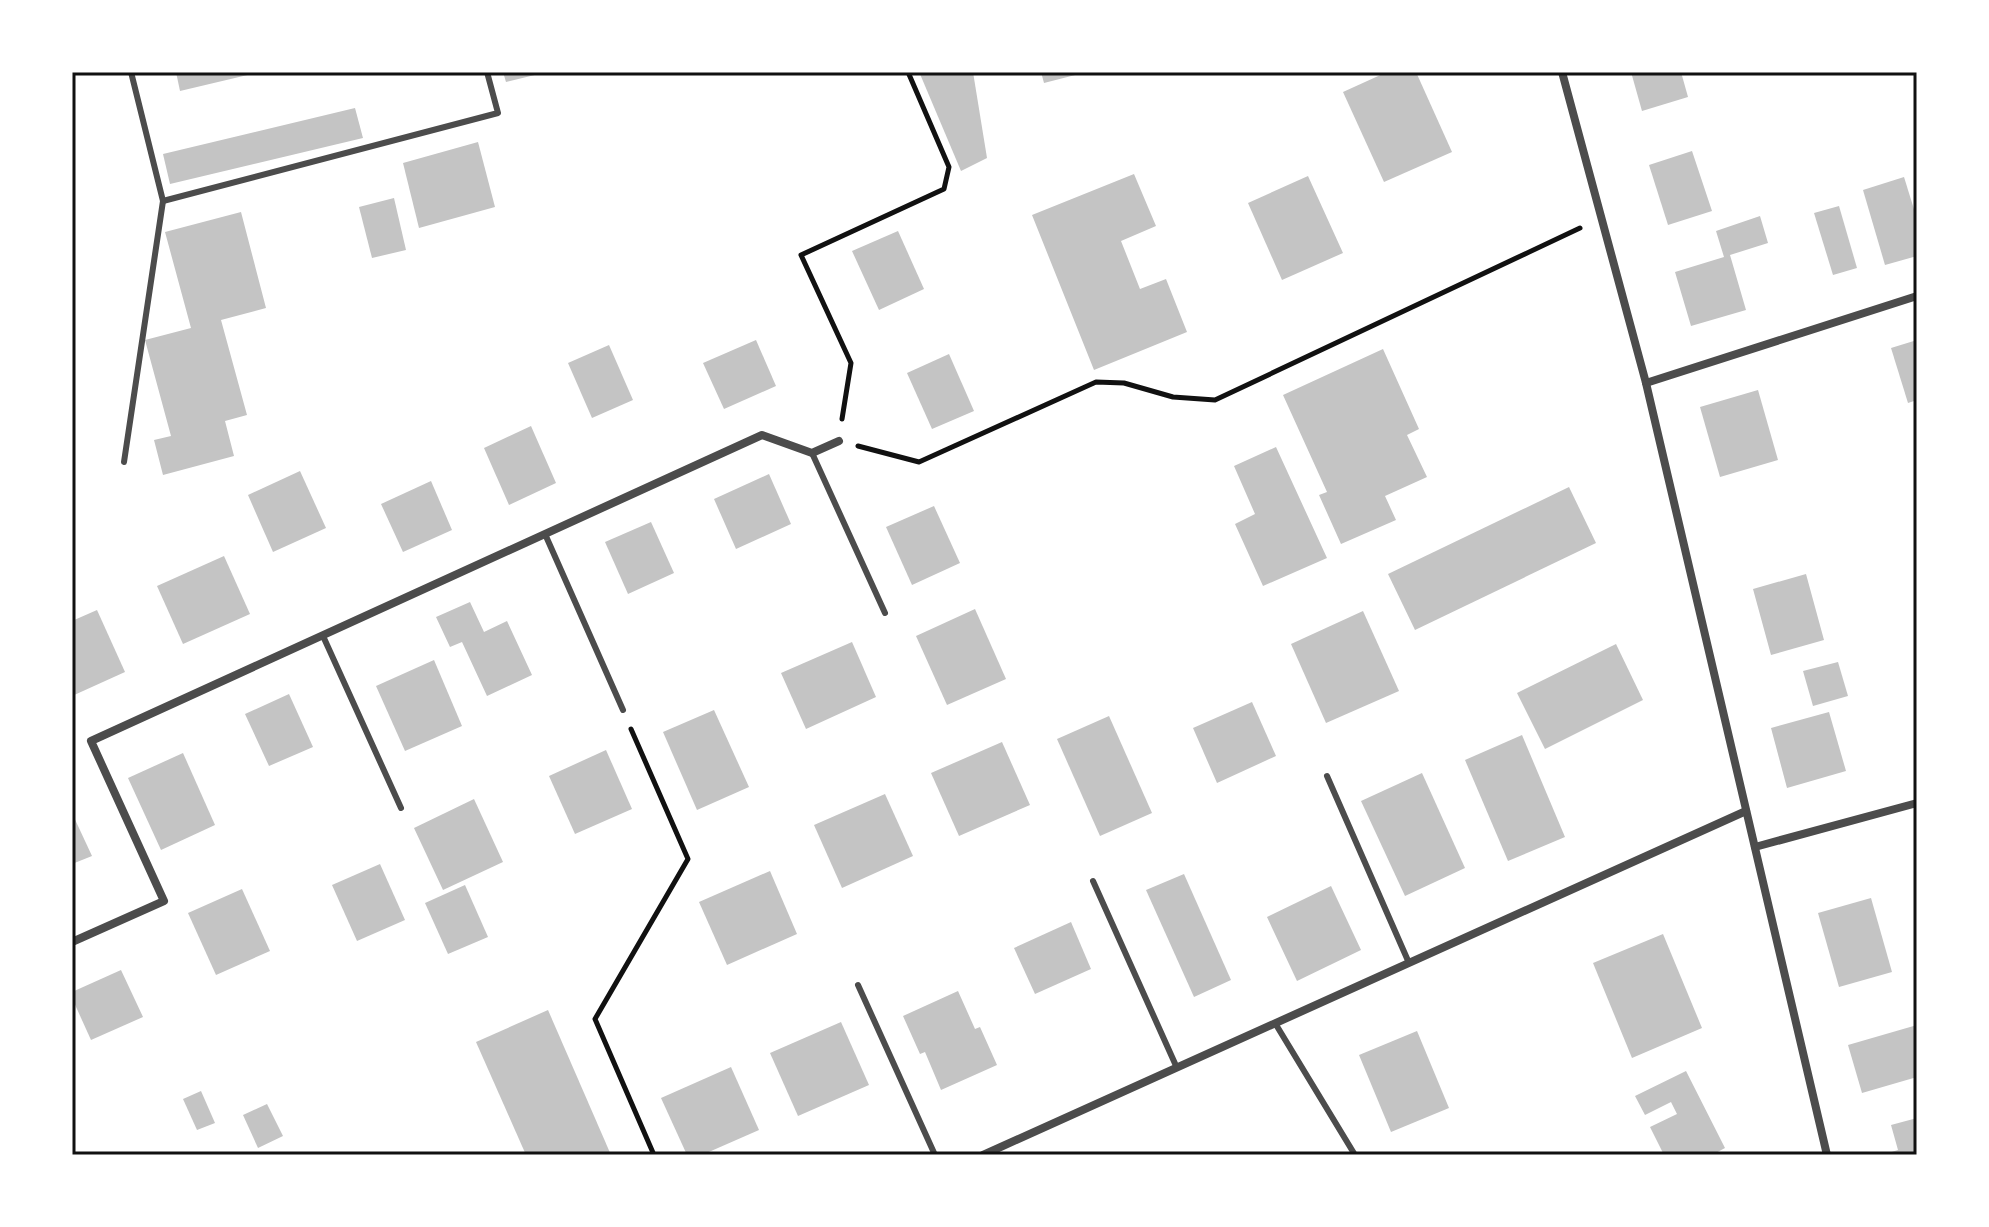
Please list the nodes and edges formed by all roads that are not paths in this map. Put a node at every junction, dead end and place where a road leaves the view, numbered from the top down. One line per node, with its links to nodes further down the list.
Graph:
1 (131, 72): 4 (lane)
2 (487, 72): 4 (lane)
3 (1562, 72): 6 (street)
4 (163, 201): 9 (lane)
5 (1917, 296): 6 (street)
6 (1646, 383): 17 (street)
7 (839, 441): 8 (street)
8 (812, 453): 10 (street); 11 (lane)
9 (124, 462)
10 (545, 534): 12 (street); 13 (lane)
11 (885, 613)
12 (323, 636): 16 (lane); 20 (street)
13 (623, 710)
14 (1327, 776): 21 (lane)
15 (1917, 803): 18 (street)
16 (401, 808)
17 (1746, 811): 18 (street); 21 (street)
18 (1755, 847): 28 (street)
19 (1093, 881): 24 (lane)
20 (72, 942)
21 (1409, 963): 23 (street)
22 (858, 985): 25 (lane)
23 (1275, 1023): 24 (street); 27 (lane)
24 (1177, 1068): 26 (street)
25 (935, 1155)
26 (983, 1155)
27 (1355, 1155)
28 (1827, 1155)

